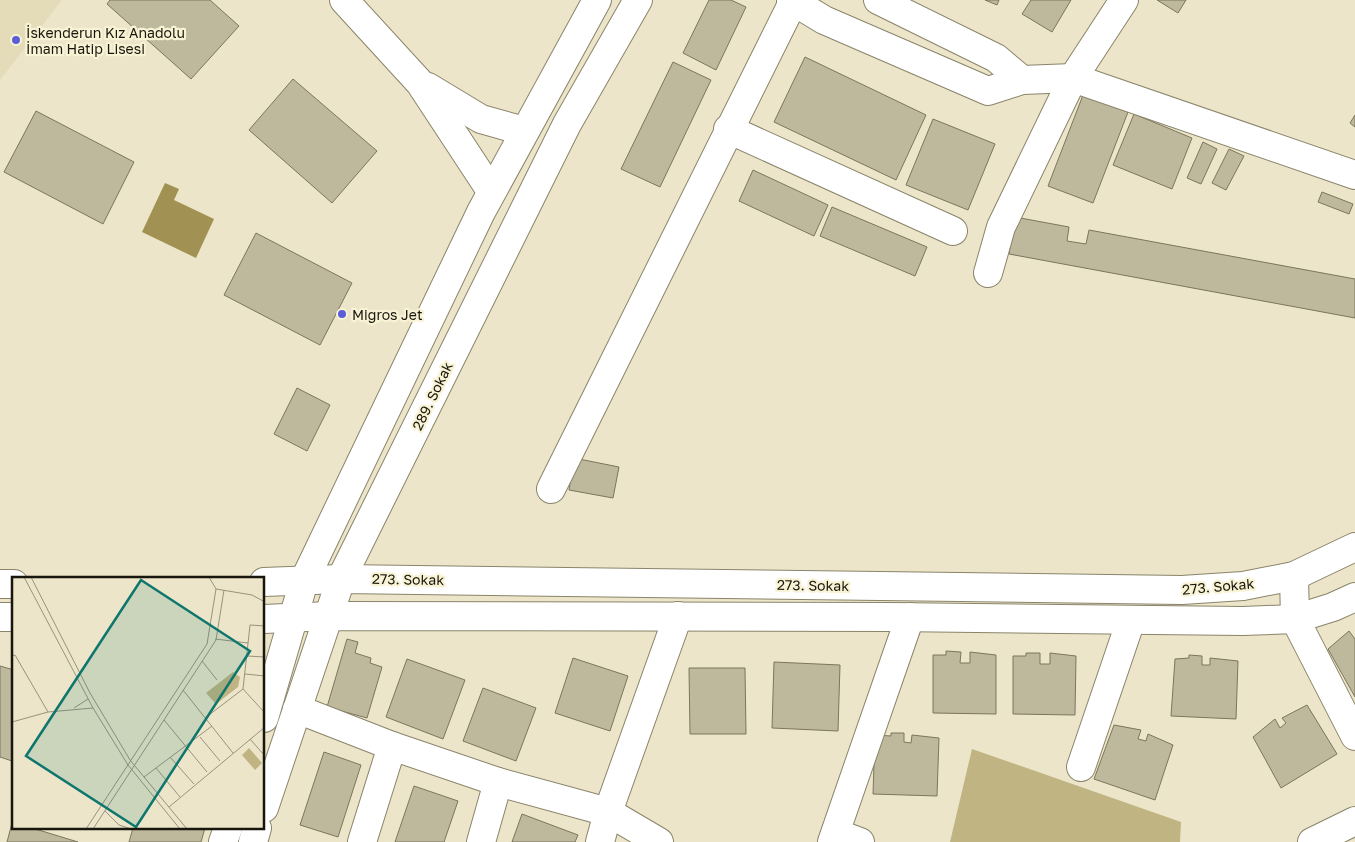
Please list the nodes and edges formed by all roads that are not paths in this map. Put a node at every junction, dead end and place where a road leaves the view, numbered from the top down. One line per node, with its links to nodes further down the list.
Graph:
1 (344, 0): 9 (street)
2 (597, 0): 11 (street)
3 (638, 0): 19 (street, 289. Sokak)
4 (793, 0): 8 (street); 10 (street)
5 (878, 0): 8 (street)
6 (1124, 0): 7 (street)
7 (1073, 78): 8 (street); 12 (street); 15 (street)
8 (1022, 80)
9 (420, 83): 11 (street); 13 (street)
10 (728, 129): 14 (street); 16 (street)
11 (524, 131): 13 (street)
12 (1355, 175)
13 (492, 191): 20 (street)
14 (953, 231)
15 (988, 273)
16 (551, 489)
17 (1355, 547): 18 (street, 273. Sokak)
18 (1294, 576): 19 (street, 273. Sokak); 29 (street)
19 (341, 579): 20 (street, 273. Sokak); 23 (street, 289. Sokak)
20 (304, 581): 21 (street, 273. Sokak); 27 (street)
21 (265, 582)
22 (1355, 597): 29 (street)
23 (329, 616): 24 (street); 27 (street); 30 (street, 289. Sokak)
24 (678, 616): 25 (street); 37 (street)
25 (910, 617): 28 (street); 39 (street)
26 (265, 619): 27 (street)
27 (292, 619): 31 (street)
28 (1131, 620): 29 (street); 34 (street)
29 (1295, 620): 32 (street)
30 (297, 709): 33 (street); 36 (street, 289. Sokak)
31 (265, 714)
32 (1355, 736)
33 (392, 746): 35 (street); 41 (street)
34 (1081, 767)
35 (498, 782): 37 (street); 42 (street)
36 (265, 805)
37 (608, 812): 43 (street); 44 (street)
38 (1355, 821): 40 (street)
39 (843, 839)
40 (1314, 841)
41 (362, 842)
42 (481, 842)
43 (600, 842)
44 (659, 842)

